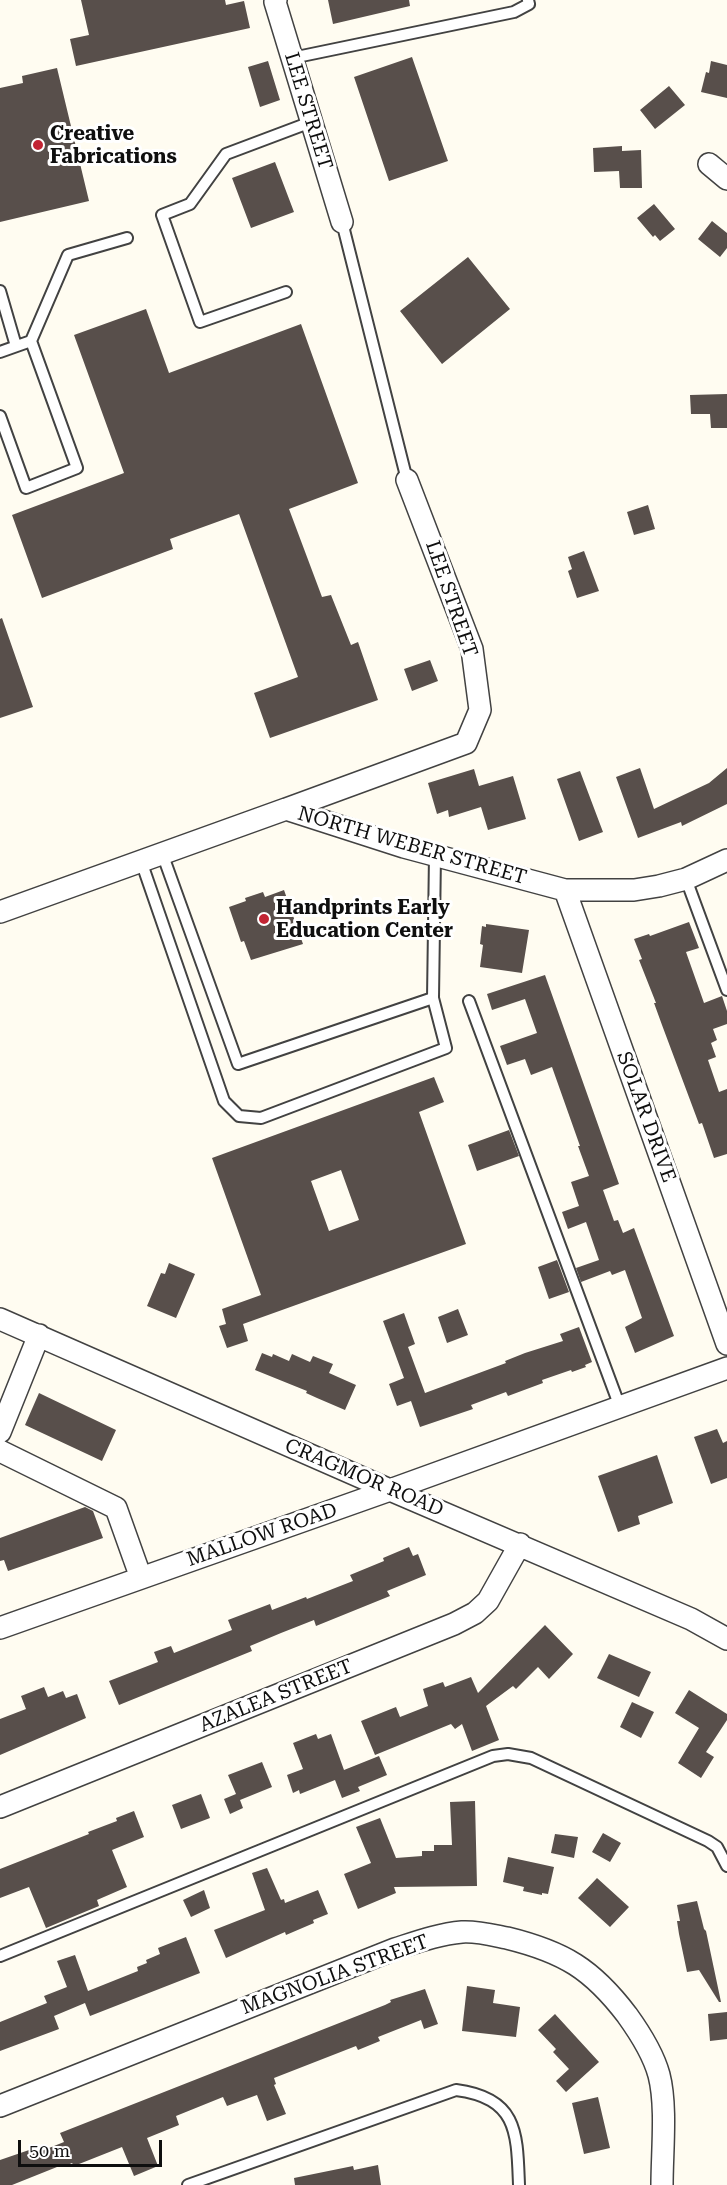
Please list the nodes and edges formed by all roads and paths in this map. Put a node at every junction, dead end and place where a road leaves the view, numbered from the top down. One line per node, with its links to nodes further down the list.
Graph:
1 (276, 0): 3 (street, LEE STREET)
2 (528, 0): 3 (lane)
3 (292, 58): 4 (street, LEE STREET)
4 (311, 122): 7 (street, LEE STREET); 10 (lane)
5 (710, 164): 6 (street)
6 (727, 179)
7 (342, 222): 15 (lane)
8 (127, 238): 11 (lane)
9 (0, 291): 12 (lane)
10 (286, 292)
11 (31, 341): 12 (lane); 14 (lane)
12 (16, 346): 13 (lane)
13 (0, 352)
14 (0, 416)
15 (407, 480): 16 (street, LEE STREET)
16 (286, 809): 17 (street, NORTH WEBER STREET); 18 (street, NORTH WEBER STREET)
17 (162, 853): 20 (street, NORTH WEBER STREET); 25 (lane)
18 (435, 855): 22 (street, NORTH WEBER STREET); 25 (lane)
19 (727, 860): 21 (street, NORTH WEBER STREET)
20 (141, 861): 23 (street, NORTH WEBER STREET); 25 (lane)
21 (686, 879): 22 (street, NORTH WEBER STREET); 24 (lane)
22 (565, 890): 29 (street, SOLAR DRIVE)
23 (0, 912)
24 (727, 990)
25 (433, 998)
26 (469, 1000): 32 (lane)
27 (0, 1318): 28 (street, CRAGMOR ROAD)
28 (39, 1335): 31 (street); 35 (street, CRAGMOR ROAD)
29 (727, 1344)
30 (727, 1368): 32 (street, MALLOW ROAD)
31 (6, 1396): 33 (street)
32 (620, 1407): 35 (street, MALLOW ROAD)
33 (0, 1432)
34 (0, 1451): 37 (street)
35 (390, 1490): 36 (street, CRAGMOR ROAD); 37 (street, MALLOW ROAD)
36 (520, 1545): 39 (street, CRAGMOR ROAD); 40 (street, AZALEA STREET)
37 (141, 1578): 38 (street, MALLOW ROAD)
38 (0, 1628)
39 (727, 1639)
40 (0, 1807)
41 (727, 1866): 42 (lane)
42 (0, 1956)
43 (0, 2106): 46 (street, MAGNOLIA STREET)
44 (188, 2185): 45 (lane)
45 (519, 2185)
46 (662, 2185)

